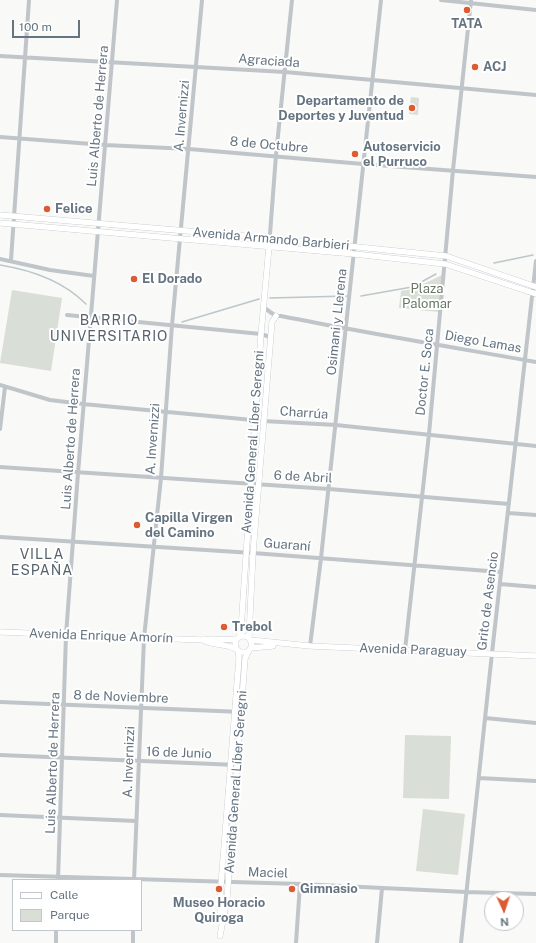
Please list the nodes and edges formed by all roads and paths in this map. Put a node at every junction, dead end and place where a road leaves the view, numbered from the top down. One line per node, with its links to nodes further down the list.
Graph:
1 (29, 0): 10 (street)
2 (117, 0): 11 (street, Luis Alberto de Herrera)
3 (202, 0): 12 (street, A. Invernizzi)
4 (292, 0): 13 (street)
5 (381, 0): 14 (street, Osimani y Llerena)
6 (441, 0): 7 (street)
7 (471, 2): 8 (street); 15 (street, Doctor E. Soca)
8 (536, 10)
9 (0, 56): 10 (street, Agraciada)
10 (24, 58): 11 (street, Agraciada); 18 (street)
11 (112, 63): 12 (street, Agraciada); 19 (street, Luis Alberto de Herrera)
12 (196, 66): 13 (street, Agraciada); 20 (street, A. Invernizzi)
13 (285, 72): 14 (street, Agraciada); 21 (street)
14 (372, 79): 15 (street, Agraciada); 22 (street, Osimani y Llerena)
15 (462, 88): 16 (street, Agraciada); 23 (street, Doctor E. Soca)
16 (536, 95)
17 (0, 137): 18 (street, 8 de Octubre)
18 (20, 138): 19 (street, 8 de Octubre); 26 (street)
19 (105, 145): 20 (street, 8 de Octubre); 29 (street, Luis Alberto de Herrera)
20 (189, 149): 21 (street, 8 de Octubre); 30 (street, A. Invernizzi)
21 (276, 155): 22 (street, 8 de Octubre); 32 (street)
22 (363, 164): 23 (street, 8 de Octubre); 34 (street, Osimani y Llerena)
23 (453, 170): 24 (street, 8 de Octubre); 37 (street, Doctor E. Soca)
24 (536, 177)
25 (0, 215): 26 (street, Avenida Armando Barbieri)
26 (14, 216): 28 (street); 29 (street, Avenida Armando Barbieri)
27 (0, 223): 28 (street, Avenida Armando Barbieri)
28 (14, 224): 31 (street, Avenida Armando Barbieri); 39 (street)
29 (98, 224): 30 (street, Avenida Armando Barbieri); 31 (street, Luis Alberto de Herrera)
30 (181, 231): 32 (street, Avenida Armando Barbieri); 33 (street, A. Invernizzi)
31 (98, 232): 33 (street, Avenida Armando Barbieri); 42 (street, Luis Alberto de Herrera)
32 (269, 238): 34 (street, Avenida Armando Barbieri); 35 (street)
33 (180, 239): 35 (street, Avenida Armando Barbieri); 48 (street, A. Invernizzi)
34 (355, 246): 36 (street, Osimani y Llerena); 37 (street, Avenida Armando Barbieri)
35 (269, 247): 36 (street, Avenida Armando Barbieri); 44 (street, Avenida General Líber Seregni)
36 (354, 254): 41 (street, Avenida Armando Barbieri); 49 (street, Osimani y Llerena)
37 (446, 256): 41 (street, Doctor E. Soca); 43 (street, Avenida Armando Barbieri)
38 (0, 259): 39 (street)
39 (10, 260): 42 (street)
40 (536, 261): 43 (street, Grito de Asencio)
41 (446, 264): 43 (street, Avenida Armando Barbieri); 52 (street, Doctor E. Soca)
42 (94, 276): 47 (street, Luis Alberto de Herrera)
43 (534, 290): 53 (street, Grito de Asencio)
44 (263, 306): 46 (street, Diego Lamas); 50 (street, Avenida General Líber Seregni)
45 (67, 315): 47 (street)
46 (276, 316): 49 (street, Diego Lamas); 51 (street, Avenida General Líber Seregni)
47 (91, 317): 48 (street); 57 (street, Luis Alberto de Herrera)
48 (172, 325): 50 (street); 58 (street, A. Invernizzi)
49 (346, 329): 52 (street, Diego Lamas); 61 (street, Osimani y Llerena)
50 (261, 334): 51 (street); 59 (street, Avenida General Líber Seregni)
51 (270, 337): 60 (street, Avenida General Líber Seregni)
52 (438, 344): 53 (street, Diego Lamas); 63 (street, Doctor E. Soca)
53 (524, 360): 54 (street, Diego Lamas); 64 (street, Grito de Asencio)
54 (536, 362)
55 (0, 385): 56 (street, Charrúa)
56 (5, 387): 57 (street, Charrúa); 62 (street)
57 (83, 404): 58 (street, Charrúa); 67 (street, Luis Alberto de Herrera)
58 (165, 412): 59 (street, Charrúa); 68 (street, A. Invernizzi)
59 (255, 420): 60 (street, Charrúa); 69 (street, Avenida General Líber Seregni)
60 (263, 421): 61 (street, Charrúa); 70 (street, Avenida General Líber Seregni)
61 (336, 425): 63 (street, Charrúa); 71 (street, Osimani y Llerena)
62 (0, 429)
63 (429, 434): 64 (street, Charrúa); 72 (street, Doctor E. Soca)
64 (515, 444): 65 (street, Charrúa); 73 (street, Grito de Asencio)
65 (536, 446)
66 (0, 467): 67 (street, 6 de Abril)
67 (78, 473): 68 (street, 6 de Abril); 77 (street, Luis Alberto de Herrera)
68 (160, 478): 69 (street, 6 de Abril); 78 (street, A. Invernizzi)
69 (250, 484): 70 (street, 6 de Abril); 79 (street, Avenida General Líber Seregni)
70 (258, 485): 71 (street, 6 de Abril); 80 (street, Avenida General Líber Seregni)
71 (329, 489): 72 (street, 6 de Abril); 81 (street, Osimani y Llerena)
72 (422, 497): 73 (street, 6 de Abril); 82 (street, Doctor E. Soca)
73 (508, 504): 74 (street, Grito de Asencio)
74 (508, 513): 75 (street); 83 (street, Grito de Asencio)
75 (536, 515)
76 (0, 537): 77 (street, Guaraní)
77 (73, 541): 78 (street, Guaraní); 87 (street, Luis Alberto de Herrera)
78 (154, 546): 79 (street, Guaraní); 88 (street, A. Invernizzi)
79 (245, 552): 80 (street, Guaraní); 89 (street, Avenida General Líber Seregni)
80 (253, 553): 81 (street, Guaraní); 90 (street, Avenida General Líber Seregni)
81 (321, 558): 82 (street, Guaraní); 93 (street, Osimani y Llerena)
82 (415, 564): 83 (street, Guaraní); 96 (street, Doctor E. Soca)
83 (501, 572): 84 (street, Grito de Asencio)
84 (500, 584): 85 (street); 97 (street, Grito de Asencio)
85 (536, 587)
86 (0, 632): 87 (street, Avenida Enrique Amorín)
87 (66, 635): 88 (street, Avenida Enrique Amorín); 100 (street, Luis Alberto de Herrera)
88 (144, 638): 91 (street, Avenida Enrique Amorín); 101 (street, A. Invernizzi)
89 (237, 638): 90 (street); 91 (street, Avenida Enrique Amorín); 94 (street)
90 (250, 639): 92 (street, Avenida Paraguay); 95 (street)
91 (202, 640): 94 (street, Avenida Enrique Amorín)
92 (290, 645): 93 (street, Avenida Paraguay); 95 (street, Avenida Paraguay)
93 (310, 646): 96 (street, Avenida Paraguay)
94 (237, 650): 95 (street); 102 (street, Avenida General Líber Seregni)
95 (249, 650): 103 (street, Avenida General Líber Seregni)
96 (404, 650): 97 (street, Avenida Paraguay)
97 (492, 653): 98 (street, Avenida Paraguay); 104 (street, Grito de Asencio)
98 (536, 656)
99 (0, 702): 100 (street, 8 de Noviembre)
100 (65, 705): 101 (street, 8 de Noviembre); 107 (street, Luis Alberto de Herrera)
101 (140, 708): 102 (street, 8 de Noviembre); 108 (street, A. Invernizzi)
102 (234, 712): 103 (street, 8 de Noviembre); 109 (street, Avenida General Líber Seregni)
103 (242, 712): 110 (street, Avenida General Líber Seregni)
104 (485, 718): 105 (street); 111 (street, Grito de Asencio)
105 (536, 723)
106 (0, 755): 107 (street, 16 de Junio)
107 (63, 758): 108 (street, 16 de Junio); 114 (street, Luis Alberto de Herrera)
108 (139, 761): 109 (street, 16 de Junio); 115 (street, A. Invernizzi)
109 (230, 765): 110 (street, 16 de Junio); 121 (street, Avenida General Líber Seregni)
110 (238, 765): 122 (street, Avenida General Líber Seregni)
111 (479, 778): 112 (street); 125 (street, Grito de Asencio)
112 (536, 781)
113 (0, 815): 114 (street)
114 (61, 818): 115 (street); 117 (street, Luis Alberto de Herrera)
115 (136, 821): 119 (street, A. Invernizzi)
116 (0, 875): 117 (street, Maciel)
117 (58, 878): 118 (street, Maciel)
118 (96, 879)
119 (134, 879)
120 (142, 880): 121 (street, Maciel)
121 (221, 882): 122 (street, Maciel); 129 (street, Avenida General Líber Seregni)
122 (228, 882): 123 (street, Maciel); 129 (street, Avenida General Líber Seregni)
123 (300, 884): 124 (street, Maciel); 133 (street)
124 (382, 888): 125 (street, Maciel); 134 (street)
125 (466, 892): 126 (street, Maciel); 135 (street, Grito de Asencio)
126 (536, 894)
127 (56, 931): 130 (street)
128 (133, 931): 131 (street)
129 (220, 936): 132 (street, Avenida General Líber Seregni)
130 (56, 943)
131 (133, 943)
132 (220, 943)
133 (296, 943)
134 (377, 943)
135 (461, 943)

